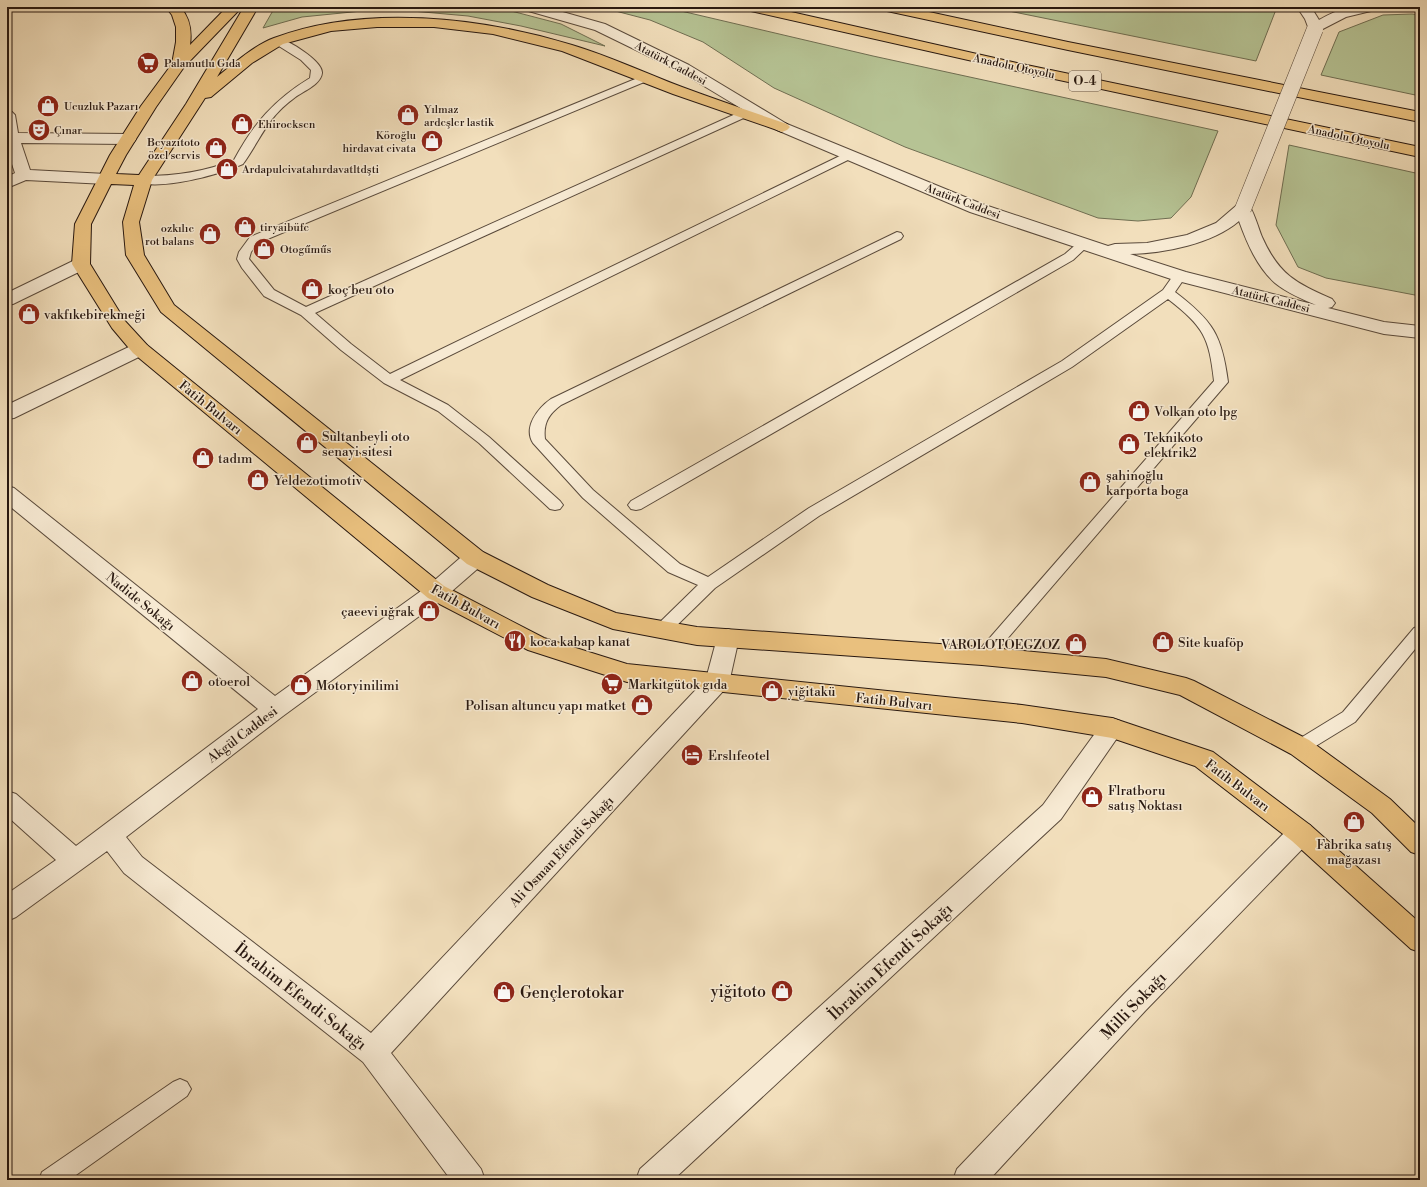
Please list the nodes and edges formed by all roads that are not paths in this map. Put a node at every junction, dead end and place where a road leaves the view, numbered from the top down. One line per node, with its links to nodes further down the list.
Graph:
1 (173, 7): 11 (main road)
2 (235, 7): 11 (main road)
3 (251, 7): 13 (main road)
4 (530, 7): 17 (street, Atatürk Caddesi)
5 (751, 7): 20 (main road, Anadolu Otoyolu / O-4)
6 (888, 7): 16 (main road, O-4)
7 (1304, 7): 9 (street)
8 (1370, 7): 9 (street)
9 (1315, 29): 26 (street, bridge)
10 (278, 41): 12 (main road); 13 (main road); 24 (lane)
11 (179, 64): 19 (main road)
12 (645, 78): 15 (main road); 33 (lane)
13 (194, 104): 24 (main road)
14 (7, 114): 18 (street)
15 (744, 114): 17 (main road); 33 (lane)
16 (1420, 117)
17 (782, 127): 21 (street, Atatürk Caddesi)
18 (9, 138): 19 (street); 22 (street)
19 (128, 139): 23 (main road)
20 (1420, 152)
21 (850, 155): 28 (street, Atatürk Caddesi); 37 (lane)
22 (24, 175): 23 (street); 25 (street)
23 (106, 179): 24 (main road); 29 (main road)
24 (144, 180): 42 (main road)
25 (7, 183)
26 (1243, 209): 28 (street); 34 (street)
27 (897, 236): 43 (lane)
28 (1091, 247): 30 (street, Atatürk Caddesi); 41 (lane)
29 (81, 264): 32 (street); 36 (main road, Fatih Bulvarı)
30 (1180, 276): 31 (lane); 34 (street, Atatürk Caddesi)
31 (1168, 293): 43 (lane); 48 (lane)
32 (7, 300)
33 (306, 312): 37 (lane)
34 (1384, 328): 35 (street, Atatürk Caddesi)
35 (1420, 332)
36 (140, 349): 38 (street); 44 (main road, Fatih Bulvarı)
37 (389, 380): 40 (lane)
38 (7, 413)
39 (7, 493): 50 (street, Nadide Sokağı)
40 (555, 505)
41 (636, 505)
42 (475, 558): 44 (street, Akgül Caddesi); 45 (main road)
43 (708, 584): 45 (lane)
44 (436, 592): 49 (main road, Fatih Bulvarı); 50 (street, Akgül Caddesi)
45 (662, 630): 47 (main road)
46 (1420, 632): 52 (lane)
47 (728, 638): 48 (main road); 49 (street, Ali Osman Efendi Sokağı)
48 (982, 656): 52 (main road)
49 (717, 683): 51 (main road, Fatih Bulvarı); 60 (street, Ali Osman Efendi Sokağı)
50 (275, 709): 55 (street, Akgül Caddesi)
51 (1112, 728): 54 (main road, Fatih Bulvarı); 64 (street, İbrahim Efendi Sokağı)
52 (1300, 747): 56 (main road)
53 (7, 802): 57 (street)
54 (1301, 833): 59 (main road, Fatih Bulvarı); 65 (street, Milli Sokağı)
55 (110, 834): 57 (street, Akgül Caddesi); 60 (street, İbrahim Efendi Sokağı)
56 (1420, 844)
57 (75, 861): 58 (street, Akgül Caddesi)
58 (7, 909)
59 (1420, 940)
60 (372, 1052): 63 (street, İbrahim Efendi Sokağı)
61 (180, 1090): 62 (lane)
62 (50, 1180)
63 (470, 1180)
64 (651, 1180)
65 (968, 1180)

